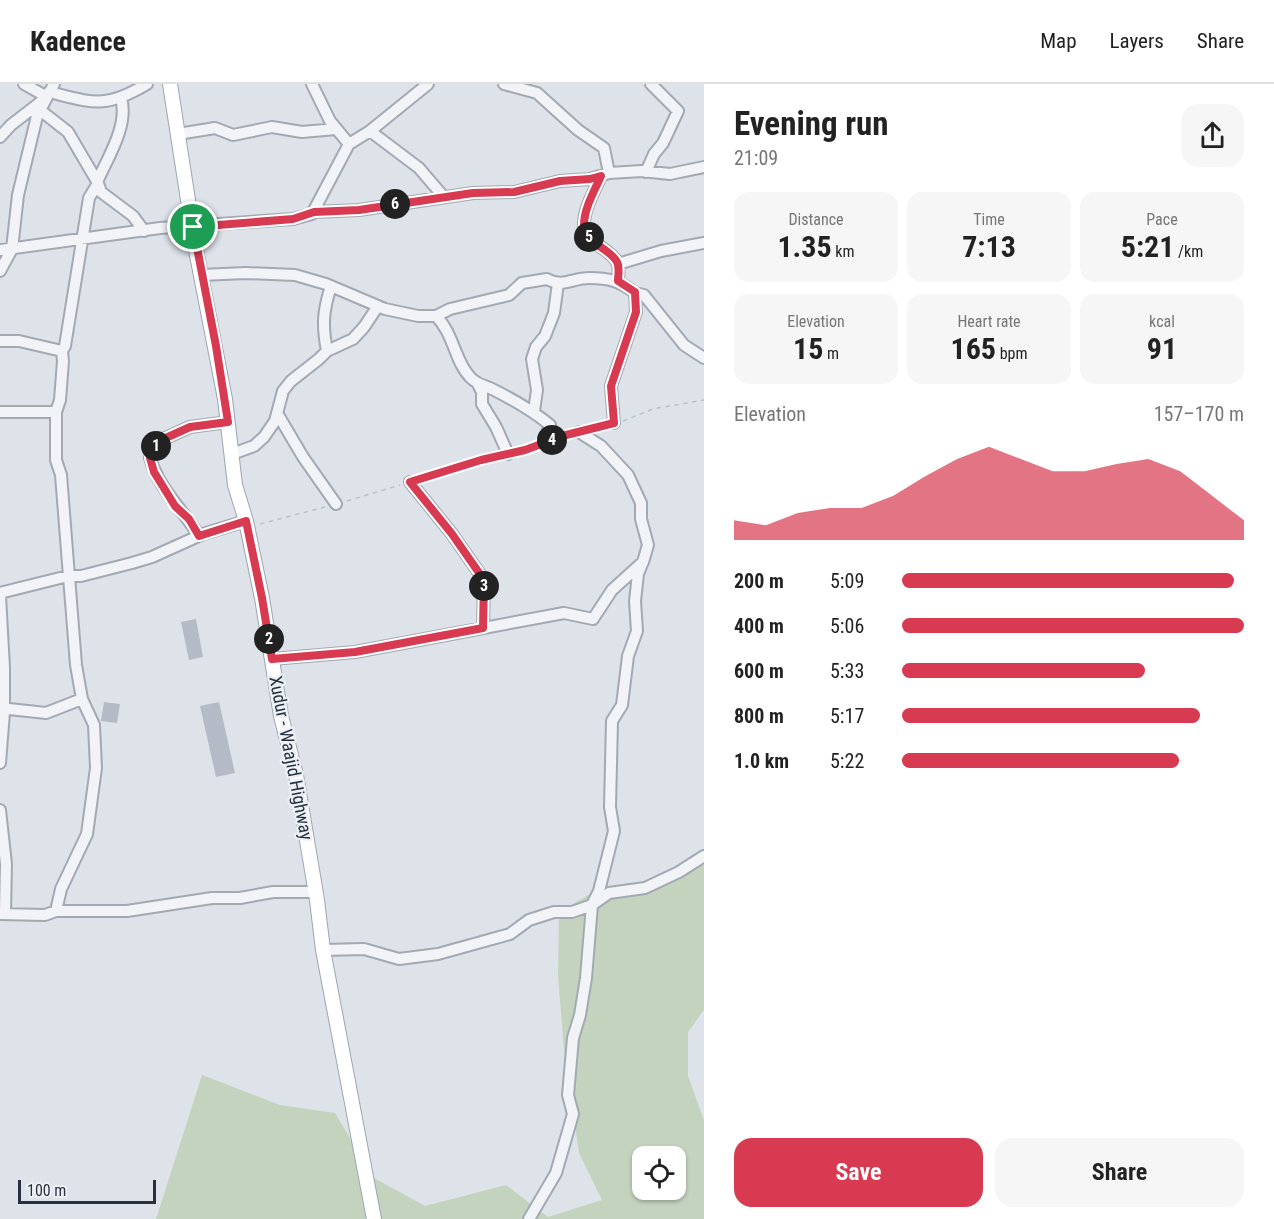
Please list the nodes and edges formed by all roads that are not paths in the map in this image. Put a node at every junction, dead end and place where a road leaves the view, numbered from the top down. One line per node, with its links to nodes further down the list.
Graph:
1 (24, 84): 8 (street)
2 (147, 84): 9 (street)
3 (170, 84): 13 (main road, Xudur - Waajid Highway)
4 (312, 84): 11 (street)
5 (428, 84): 12 (street)
6 (504, 84): 18 (street)
7 (651, 84): 17 (street)
8 (50, 91): 9 (street); 10 (street); 14 (street)
9 (121, 98): 19 (street)
10 (40, 110): 19 (street); 26 (street)
11 (336, 129): 13 (street); 15 (street)
12 (370, 131): 15 (street); 20 (street)
13 (178, 134): 22 (main road, Xudur - Waajid Highway)
14 (0, 137)
15 (349, 144): 21 (street)
16 (704, 167): 17 (street)
17 (646, 172): 18 (street)
18 (605, 174): 20 (street); 27 (street)
19 (98, 182): 23 (street); 24 (street)
20 (443, 196): 21 (street)
21 (314, 212): 22 (street)
22 (193, 227): 23 (street); 29 (main road, Xudur - Waajid Highway)
23 (144, 231): 24 (street)
24 (82, 240): 26 (street); 37 (street)
25 (704, 243): 27 (street)
26 (6, 250): 28 (street)
27 (618, 264): 30 (street)
28 (0, 271)
29 (201, 275): 32 (street); 45 (main road, Xudur - Waajid Highway)
30 (618, 281): 31 (street); 33 (street)
31 (558, 283): 35 (street); 41 (street)
32 (331, 286): 34 (street); 38 (street)
33 (635, 292): 39 (street); 46 (street)
34 (378, 306): 35 (street); 38 (street)
35 (436, 316): 40 (street)
36 (0, 341): 37 (street)
37 (62, 351): 43 (street)
38 (327, 351): 44 (street)
39 (704, 358)
40 (478, 384): 41 (street); 50 (street)
41 (534, 411): 48 (street)
42 (0, 412): 43 (street)
43 (56, 412): 56 (street)
44 (277, 413): 49 (street); 52 (street)
45 (228, 422): 49 (main road, Xudur - Waajid Highway); 54 (street)
46 (614, 423)
47 (579, 432): 55 (street)
48 (544, 443)
49 (232, 454): 53 (main road, Xudur - Waajid Highway)
50 (508, 454)
51 (410, 482): 58 (street)
52 (336, 504)
53 (246, 524): 54 (street); 59 (main road, Xudur - Waajid Highway)
54 (199, 536): 56 (street)
55 (642, 564): 58 (street); 66 (street)
56 (68, 576): 57 (street); 60 (street)
57 (0, 595): 61 (street)
58 (483, 628): 59 (street)
59 (272, 659): 65 (main road, Xudur - Waajid Highway)
60 (82, 699): 61 (street); 68 (street)
61 (2, 712): 62 (street)
62 (0, 763)
63 (0, 810): 67 (street)
64 (704, 856): 66 (street)
65 (316, 892): 68 (street); 69 (main road, Xudur - Waajid Highway)
66 (592, 905): 69 (street); 71 (street)
67 (2, 912): 68 (street)
68 (56, 912)
69 (323, 950): 70 (main road, Xudur - Waajid Highway)
70 (374, 1219)
71 (529, 1219)

